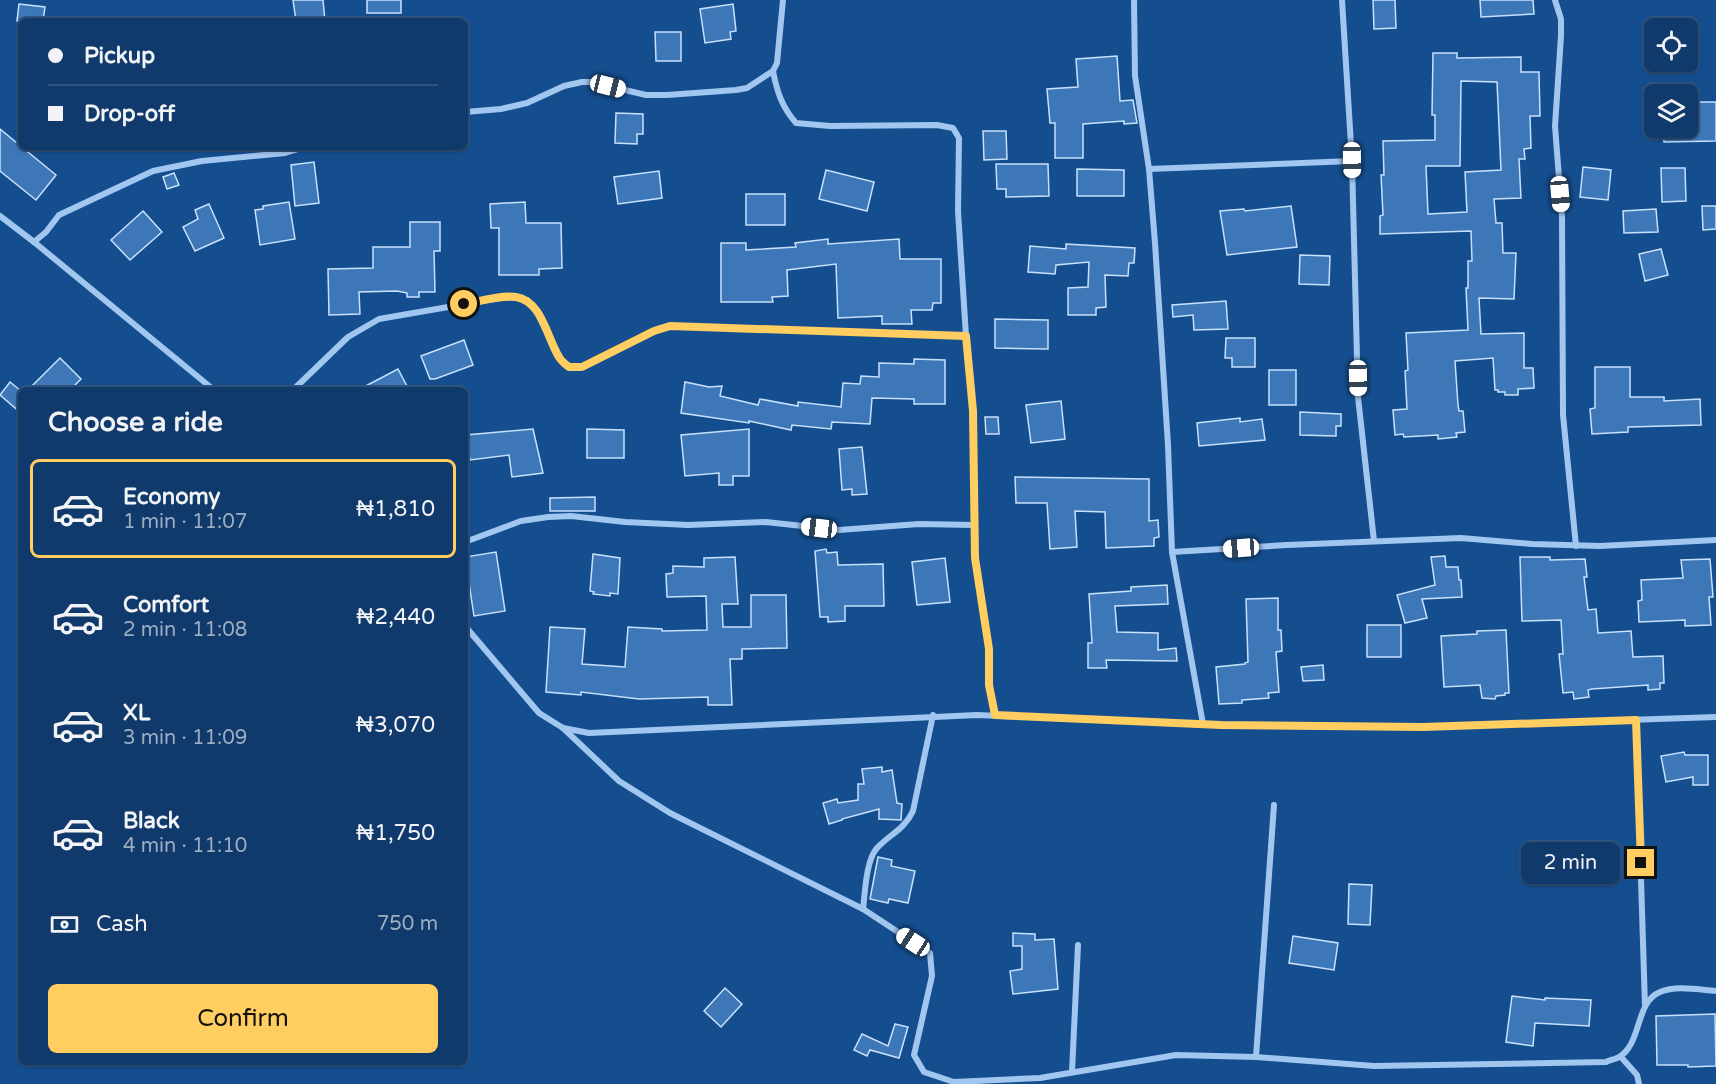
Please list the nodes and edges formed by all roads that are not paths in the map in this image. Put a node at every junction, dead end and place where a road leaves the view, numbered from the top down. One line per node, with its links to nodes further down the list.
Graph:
1 (783, 0): 5 (street)
2 (1134, 0): 9 (street)
3 (1342, 0): 8 (street)
4 (1555, 0): 19 (street)
5 (773, 71): 6 (street); 12 (street)
6 (468, 112)
7 (295, 150): 11 (street)
8 (1352, 160): 9 (street); 18 (street)
9 (1149, 169): 20 (street)
10 (0, 216): 11 (street)
11 (34, 242): 13 (street)
12 (966, 336): 14 (street); 15 (street)
13 (210, 387)
14 (296, 387)
15 (975, 525): 17 (street); 22 (street)
16 (1716, 540): 19 (street)
17 (468, 541)
18 (1374, 541): 19 (street); 20 (street)
19 (1576, 546)
20 (1172, 552): 26 (street)
21 (468, 630): 27 (street)
22 (995, 715): 23 (street); 26 (street)
23 (933, 716): 27 (street); 29 (street)
24 (1716, 717): 25 (street)
25 (1636, 720): 26 (street); 32 (street)
26 (1203, 724)
27 (563, 729): 29 (street)
28 (1274, 805): 33 (street)
29 (862, 909): 35 (street)
30 (1077, 945): 35 (street)
31 (1716, 991): 32 (street)
32 (1645, 1006): 34 (street)
33 (1256, 1057): 34 (street); 35 (street)
34 (1621, 1057): 36 (street)
35 (1072, 1072)
36 (1639, 1084)

